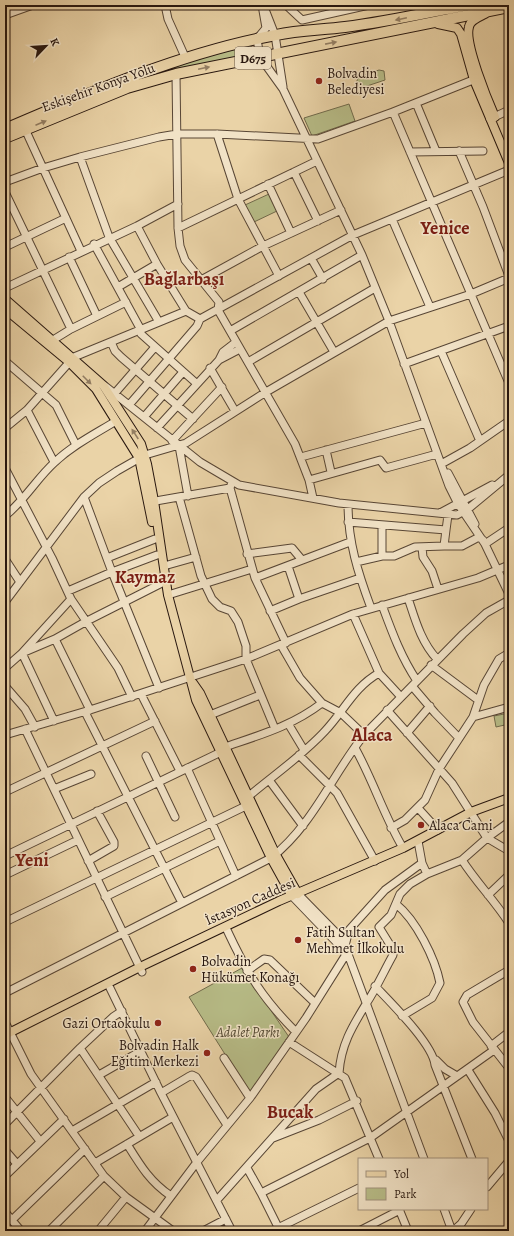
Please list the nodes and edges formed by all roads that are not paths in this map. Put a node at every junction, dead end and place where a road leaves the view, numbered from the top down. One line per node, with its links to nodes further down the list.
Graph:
1 (33, 5): 11 (street)
2 (165, 5): 17 (street)
3 (262, 5): 13 (street); 14 (street)
4 (286, 5): 7 (street)
5 (369, 5): 7 (street)
6 (467, 5): 8 (highway, Eskişehir Konya Yolu / D675)
7 (353, 7)
8 (447, 7): 13 (highway, Eskişehir Konya Yolu / D675, one-way to 13)
9 (509, 7): 10 (highway, Eskişehir Konya Yolu / D675)
10 (490, 10): 12 (highway, Eskişehir Konya Yolu / D675); 19 (main road)
11 (5, 15)
12 (431, 23): 15 (highway, Eskişehir Konya Yolu / D675, one-way to 12); 19 (main road)
13 (275, 35): 14 (highway, Eskişehir Konya Yolu / D675); 15 (street)
14 (257, 39): 16 (street); 17 (highway, Eskişehir Konya Yolu / D675)
15 (277, 54): 16 (highway, Eskişehir Konya Yolu / D675); 20 (street)
16 (260, 57): 18 (highway, Eskişehir Konya Yolu / D675, one-way to 16); 20 (street)
17 (186, 59): 25 (highway, Eskişehir Konya Yolu / D675)
18 (176, 74): 26 (highway, Eskişehir Konya Yolu / D675, one-way to 18); 27 (street)
19 (476, 78): 21 (street); 24 (main road)
20 (283, 89): 30 (street)
21 (416, 103): 23 (street); 32 (street)
22 (509, 110): 24 (street)
23 (393, 112): 30 (street); 35 (street)
24 (492, 118): 31 (main road); 38 (main road)
25 (5, 129)
26 (25, 129): 29 (highway, Eskişehir Konya Yolu / D675); 39 (street)
27 (177, 134): 28 (street); 36 (street); 48 (street)
28 (217, 134): 30 (street); 46 (street)
29 (5, 138)
30 (306, 138): 37 (street)
31 (509, 149)
32 (436, 151): 33 (street); 35 (street)
33 (459, 151): 34 (street); 44 (street)
34 (483, 151)
35 (410, 152): 47 (street)
36 (80, 157): 39 (street); 58 (street)
37 (318, 161): 41 (street); 49 (street)
38 (509, 163)
39 (43, 168): 42 (street); 50 (street)
40 (509, 170): 44 (street)
41 (294, 172): 43 (street); 52 (street)
42 (5, 182)
43 (268, 184): 46 (street); 55 (street)
44 (474, 185): 47 (street); 69 (street)
45 (5, 192): 57 (street)
46 (238, 199): 54 (street); 60 (street)
47 (433, 202): 51 (street); 77 (street)
48 (178, 204): 53 (street); 54 (street)
49 (341, 210): 52 (street); 56 (street)
50 (66, 218): 57 (street); 62 (street)
51 (392, 219): 56 (street); 80 (street)
52 (318, 221): 55 (street)
53 (137, 226): 58 (street); 66 (street)
54 (178, 228): 72 (street)
55 (291, 233): 60 (street)
56 (353, 235): 63 (street); 65 (street)
57 (26, 236): 61 (street); 67 (street)
58 (109, 238): 59 (street); 70 (street)
59 (94, 244): 62 (street); 73 (street)
60 (263, 246): 68 (street); 72 (street)
61 (5, 247)
62 (81, 251): 64 (street)
63 (362, 255): 71 (street); 75 (street)
64 (69, 257): 67 (street); 83 (street)
65 (311, 258): 68 (street); 71 (street)
66 (157, 264): 70 (street); 82 (street)
67 (42, 270): 74 (street); 89 (street)
68 (279, 276): 81 (street)
69 (509, 277): 77 (street)
70 (133, 278): 73 (street); 86 (street)
71 (323, 279): 76 (street)
72 (201, 280): 81 (street)
73 (118, 287): 79 (street)
74 (5, 288)
75 (375, 288): 85 (street); 87 (street)
76 (299, 292): 87 (street); 91 (street)
77 (471, 294): 80 (street); 92 (street)
78 (5, 302): 93 (main road); 101 (main road)
79 (126, 302): 83 (street); 90 (street)
80 (430, 307): 85 (street)
81 (218, 310): 84 (street); 91 (street)
82 (186, 311): 84 (street); 86 (street)
83 (97, 316): 89 (street)
84 (200, 319): 100 (street)
85 (389, 321): 99 (street); 105 (street)
86 (159, 322): 90 (street)
87 (316, 322): 99 (street); 104 (street)
88 (509, 326): 92 (street)
89 (71, 328): 93 (street)
90 (141, 330): 94 (street); 96 (street)
91 (230, 331): 95 (street)
92 (487, 334): 98 (street); 111 (street)
93 (53, 340): 101 (main road)
94 (111, 342): 101 (street); 107 (street)
95 (236, 342): 97 (street); 102 (street)
96 (155, 347): 100 (street); 107 (street)
97 (240, 349): 102 (street); 104 (street)
98 (441, 351): 105 (street); 130 (street)
99 (334, 352): 115 (street)
100 (169, 359): 108 (street); 109 (street)
101 (71, 360): 112 (main road); 114 (street); 124 (main road, one-way to 124)
102 (219, 360): 106 (street)
103 (5, 361): 114 (street)
104 (248, 362): 115 (street)
105 (404, 364): 126 (street)
106 (210, 368): 110 (street); 113 (street)
107 (135, 369): 109 (street); 116 (street)
108 (183, 372): 110 (street); 117 (street)
109 (150, 381): 117 (street); 118 (street)
110 (196, 383): 119 (street)
111 (509, 383)
112 (103, 385): 116 (street); 135 (main road, one-way to 112)
113 (222, 388): 121 (street); 123 (street)
114 (42, 392): 120 (street); 131 (street)
115 (266, 392): 121 (street); 136 (street)
116 (114, 393): 118 (street)
117 (164, 393): 119 (street); 122 (street)
118 (129, 405): 122 (street)
119 (178, 405): 123 (street); 128 (street)
120 (27, 410): 127 (street); 137 (street)
121 (235, 411): 132 (street)
122 (144, 417): 128 (street)
123 (193, 419): 129 (street)
124 (116, 421): 131 (street); 135 (main road)
125 (509, 421): 130 (street)
126 (426, 423): 133 (street); 134 (street)
127 (5, 428)
128 (157, 428): 129 (street)
129 (172, 441): 132 (street)
130 (480, 441): 138 (street)
131 (76, 444): 137 (street)
132 (179, 446): 135 (street); 143 (street); 144 (street)
133 (326, 450): 136 (street); 140 (street)
134 (437, 454): 138 (street); 140 (street); 150 (street)
135 (142, 457): 145 (street); 149 (main road)
136 (301, 457): 142 (street)
137 (54, 462): 148 (street)
138 (443, 463): 150 (street)
139 (5, 468): 148 (street)
140 (331, 472): 142 (street)
141 (507, 476): 150 (street); 152 (street)
142 (309, 480): 147 (street)
143 (231, 485): 144 (street); 147 (street); 166 (street)
144 (188, 496): 146 (street)
145 (84, 497): 164 (street); 170 (street)
146 (179, 497): 149 (street); 169 (street)
147 (313, 498): 151 (street)
148 (22, 501): 154 (street); 164 (street)
149 (151, 502): 160 (main road); 175 (main road)
150 (460, 502): 152 (street); 153 (street)
151 (348, 504): 153 (street); 155 (street)
152 (465, 511): 153 (street); 159 (street); 162 (street)
153 (444, 514): 158 (street)
154 (5, 516)
155 (348, 522): 156 (street); 161 (street)
156 (382, 525): 158 (street); 168 (street)
157 (509, 528): 162 (street)
158 (446, 530): 163 (street)
159 (479, 537): 162 (street); 163 (street)
160 (155, 539): 167 (main road); 170 (street)
161 (350, 542): 172 (street); 173 (street)
162 (485, 544): 178 (street)
163 (444, 546): 165 (street)
164 (46, 547): 182 (street); 186 (street)
165 (422, 547): 168 (street); 185 (street)
166 (247, 554): 172 (street); 177 (street)
167 (157, 555): 179 (street); 183 (main road)
168 (382, 556): 173 (street)
169 (196, 557): 175 (street); 184 (street)
170 (107, 558): 179 (street)
171 (5, 559): 182 (street)
172 (302, 560): 176 (street)
173 (356, 562): 181 (street)
174 (509, 565): 178 (street)
175 (164, 566): 183 (main road)
176 (288, 566): 180 (street); 191 (street)
177 (252, 570): 180 (street); 184 (street)
178 (498, 570): 185 (street); 187 (street)
179 (112, 572): 186 (street); 194 (street)
180 (255, 578): 197 (street)
181 (360, 578): 191 (street); 196 (street)
182 (20, 582): 193 (street)
183 (165, 582): 188 (main road); 194 (street)
184 (204, 584): 188 (street); 204 (street)
185 (438, 589): 189 (street)
186 (68, 591): 190 (street)
187 (509, 594)
188 (168, 595): 209 (main road)
189 (408, 598): 195 (street); 205 (street)
190 (71, 599): 199 (street); 202 (street)
191 (299, 599): 197 (street)
192 (509, 600): 205 (street)
193 (5, 602)
194 (124, 602): 199 (street); 212 (street)
195 (382, 605): 196 (street); 210 (street)
196 (371, 608): 198 (street)
197 (270, 611): 201 (street)
198 (353, 614): 201 (street); 208 (street)
199 (86, 620): 200 (street); 215 (street)
200 (55, 639): 202 (street); 222 (street)
201 (284, 644): 204 (street); 218 (street)
202 (22, 653): 207 (street); 226 (street)
203 (509, 653): 217 (street)
204 (246, 659): 209 (street); 214 (street)
205 (436, 659): 206 (street)
206 (431, 664): 210 (street); 217 (street)
207 (5, 668)
208 (379, 673): 216 (street); 223 (street)
209 (189, 678): 212 (street); 224 (main road); 238 (main road)
210 (414, 683): 216 (street); 219 (street)
211 (5, 686): 229 (street)
212 (159, 688): 213 (street)
213 (141, 694): 215 (street); 227 (street)
214 (260, 695): 224 (street); 231 (street)
215 (132, 697): 222 (street)
216 (401, 697): 221 (street)
217 (478, 700): 225 (street)
218 (322, 703): 223 (street); 228 (street)
219 (430, 706): 232 (street); 235 (street)
220 (509, 707): 225 (street)
221 (387, 710): 232 (street); 234 (street)
222 (88, 711): 226 (street); 236 (street)
223 (341, 713): 234 (street); 239 (street)
224 (210, 715): 238 (main road)
225 (473, 717): 235 (street)
226 (54, 721): 229 (street)
227 (155, 721): 236 (street); 243 (street)
228 (289, 725): 231 (street); 239 (street)
229 (35, 727): 230 (street)
230 (26, 729): 233 (street); 244 (street)
231 (274, 730): 238 (street)
232 (406, 733): 242 (street)
233 (5, 735)
234 (364, 735): 237 (street)
235 (459, 738): 242 (street)
236 (102, 745): 244 (street); 251 (street)
237 (354, 748): 248 (street); 262 (street)
238 (223, 750): 241 (street); 253 (main road)
239 (302, 753): 246 (street); 248 (street)
240 (146, 756): 247 (street)
241 (187, 768): 243 (street); 258 (street)
242 (439, 769): 254 (street); 256 (street)
243 (180, 771): 247 (street)
244 (46, 772): 249 (street); 250 (street)
245 (91, 774): 249 (street)
246 (269, 780): 253 (street); 261 (street)
247 (158, 781): 251 (street); 257 (street)
248 (331, 785): 261 (street); 273 (street)
249 (54, 789): 260 (street)
250 (5, 792)
251 (128, 796): 255 (street); 269 (street)
252 (509, 798): 256 (main road, İstasyon Caddesi)
253 (248, 802): 258 (street); 272 (main road)
254 (418, 808): 262 (street); 263 (street)
255 (97, 811): 260 (street); 275 (street)
256 (471, 812): 263 (main road, İstasyon Caddesi); 264 (street)
257 (176, 817)
258 (211, 822): 267 (street); 269 (street)
259 (509, 822): 264 (street)
260 (70, 824): 265 (street); 271 (street)
261 (303, 826): 272 (street)
262 (391, 828): 268 (street)
263 (438, 830): 266 (main road, İstasyon Caddesi)
264 (487, 838): 270 (street); 274 (street)
265 (78, 840): 275 (street); 279 (street)
266 (418, 841): 268 (main road, İstasyon Caddesi); 276 (street)
267 (220, 842): 277 (street); 281 (street)
268 (403, 848): 273 (main road, İstasyon Caddesi)
269 (156, 849): 277 (street); 282 (street)
270 (509, 851)
271 (5, 856)
272 (273, 857): 281 (street); 285 (main road)
273 (375, 860): 285 (main road, İstasyon Caddesi)
274 (462, 860): 278 (street); 286 (street)
275 (88, 861): 282 (street)
276 (422, 863): 278 (street); 283 (street)
277 (164, 868): 287 (street); 288 (street)
278 (427, 874): 284 (street)
279 (5, 875)
280 (509, 875): 286 (street)
281 (236, 876): 288 (street)
282 (96, 878): 287 (street); 290 (street)
283 (397, 882): 284 (street); 294 (street)
284 (404, 889): 289 (street)
285 (295, 895): 292 (main road); 294 (street); 295 (street); 296 (main road, İstasyon Caddesi)
286 (488, 895): 291 (street)
287 (105, 897): 293 (street)
288 (182, 903): 293 (street)
289 (396, 904): 300 (street); 306 (street)
290 (5, 922)
291 (509, 923)
292 (227, 930): 296 (main road); 298 (street)
293 (122, 934): 296 (street); 302 (street)
294 (345, 946): 295 (street); 299 (street)
295 (345, 956): 299 (street); 303 (street)
296 (141, 969): 301 (main road); 310 (main road, İstasyon Caddesi)
297 (509, 970): 314 (street)
298 (247, 971): 303 (street); 308 (street)
299 (353, 972): 304 (street)
300 (375, 986): 304 (street); 306 (street)
301 (110, 988): 305 (street); 310 (main road)
302 (5, 993)
303 (315, 1003): 308 (street)
304 (366, 1004): 320 (street); 332 (street)
305 (122, 1011): 313 (street); 315 (street)
306 (402, 1016): 317 (street)
307 (5, 1022): 310 (street)
308 (296, 1032): 312 (street)
309 (509, 1032): 314 (street)
310 (9, 1035): 311 (main road); 325 (street)
311 (5, 1040)
312 (289, 1042): 320 (street); 328 (street)
313 (80, 1048): 321 (street); 325 (street)
314 (493, 1048): 318 (street); 319 (street)
315 (141, 1051): 321 (street); 323 (street)
316 (224, 1058): 328 (street)
317 (435, 1058): 322 (street); 324 (street)
318 (509, 1068)
319 (468, 1070): 322 (street); 342 (street)
320 (339, 1073): 329 (street); 339 (street)
321 (99, 1075): 330 (street)
322 (457, 1076): 324 (street)
323 (156, 1082): 326 (street); 330 (street)
324 (443, 1085): 332 (street); 348 (street)
325 (40, 1088): 331 (street); 334 (street)
326 (161, 1093): 333 (street); 336 (street)
327 (5, 1097): 331 (street)
328 (250, 1098): 336 (street)
329 (356, 1101): 339 (street); 340 (street)
330 (118, 1103): 337 (street); 338 (street)
331 (16, 1113): 335 (street); 341 (street)
332 (406, 1114): 340 (street); 347 (street)
333 (173, 1117): 338 (street); 350 (street)
334 (64, 1119): 337 (street); 341 (street)
335 (5, 1124)
336 (227, 1125): 350 (street)
337 (72, 1131): 344 (street)
338 (139, 1136): 343 (street)
339 (273, 1138): 353 (street)
340 (370, 1138): 346 (street); 358 (street)
341 (40, 1141): 352 (street)
342 (509, 1141)
343 (127, 1144): 351 (street); 359 (street)
344 (85, 1149): 351 (street); 368 (street)
345 (5, 1150): 352 (street)
346 (379, 1158)
347 (424, 1158)
348 (472, 1158)
349 (509, 1161): 356 (street)
350 (197, 1162): 359 (street); 361 (street)
351 (95, 1163): 355 (street)
352 (17, 1164): 354 (street)
353 (247, 1168): 358 (street); 361 (street)
354 (5, 1176)
355 (104, 1176): 360 (street); 371 (street)
356 (488, 1186)
357 (358, 1189): 369 (street)
358 (261, 1193): 369 (street)
359 (171, 1196): 366 (street)
360 (126, 1197): 366 (street); 372 (street)
361 (217, 1200): 367 (street)
362 (400, 1210): 377 (street); 378 (street)
363 (444, 1210): 379 (street)
364 (470, 1210): 379 (street)
365 (5, 1212): 368 (street)
366 (154, 1217): 373 (street); 374 (street)
367 (226, 1219): 375 (street); 376 (street)
368 (12, 1220): 370 (street)
369 (279, 1229)
370 (21, 1231)
371 (49, 1231)
372 (98, 1231)
373 (144, 1231)
374 (173, 1231)
375 (203, 1231)
376 (232, 1231)
377 (359, 1231)
378 (408, 1231)
379 (452, 1231)

